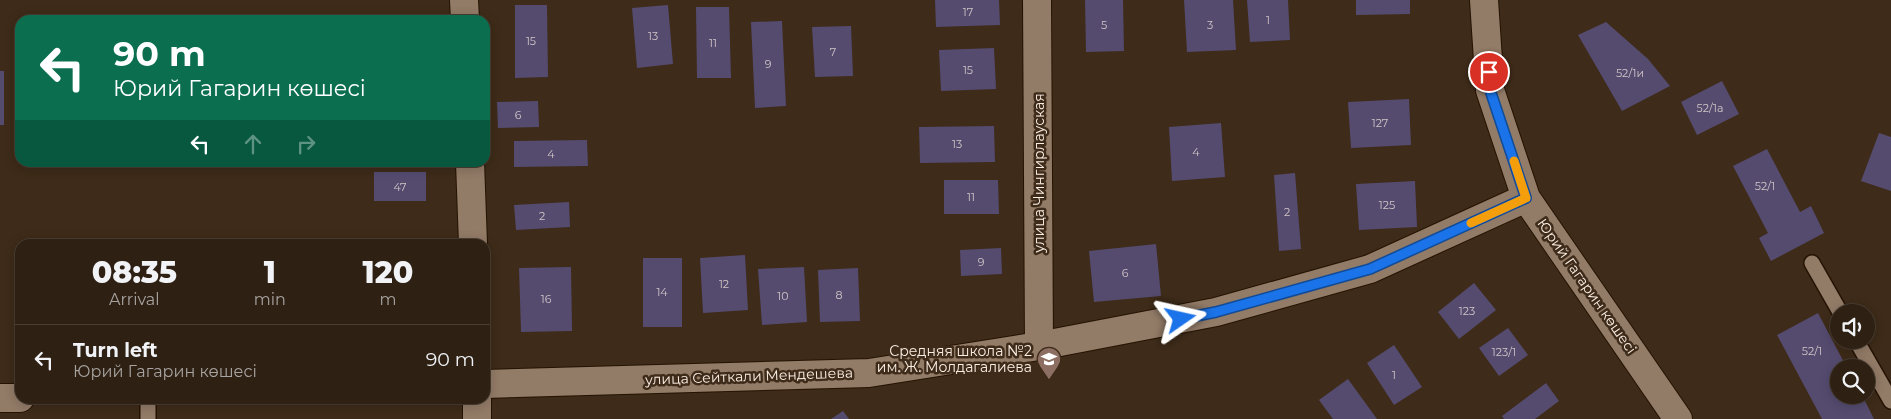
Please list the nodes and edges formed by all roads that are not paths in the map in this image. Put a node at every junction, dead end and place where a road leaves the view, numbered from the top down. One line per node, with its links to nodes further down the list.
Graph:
1 (464, 0): 4 (street)
2 (1037, 0): 10 (street, улица Чингирлауская)
3 (1484, 0): 6 (street, Юрий Гагарин көшесі)
4 (465, 15)
5 (470, 167): 7 (street)
6 (1526, 198): 10 (street, улица Сейткали Мендешева); 20 (street, Юрий Гагарин көшесі)
7 (472, 239)
8 (1812, 263): 9 (lane)
9 (1835, 304)
10 (1039, 346): 12 (street, улица Сейткали Мендешева)
11 (1861, 349): 15 (lane)
12 (490, 384)
13 (0, 398): 14 (street)
14 (15, 398)
15 (1891, 401)
16 (148, 404): 18 (lane)
17 (477, 404): 19 (street)
18 (148, 419)
19 (477, 419)
20 (1678, 419)

